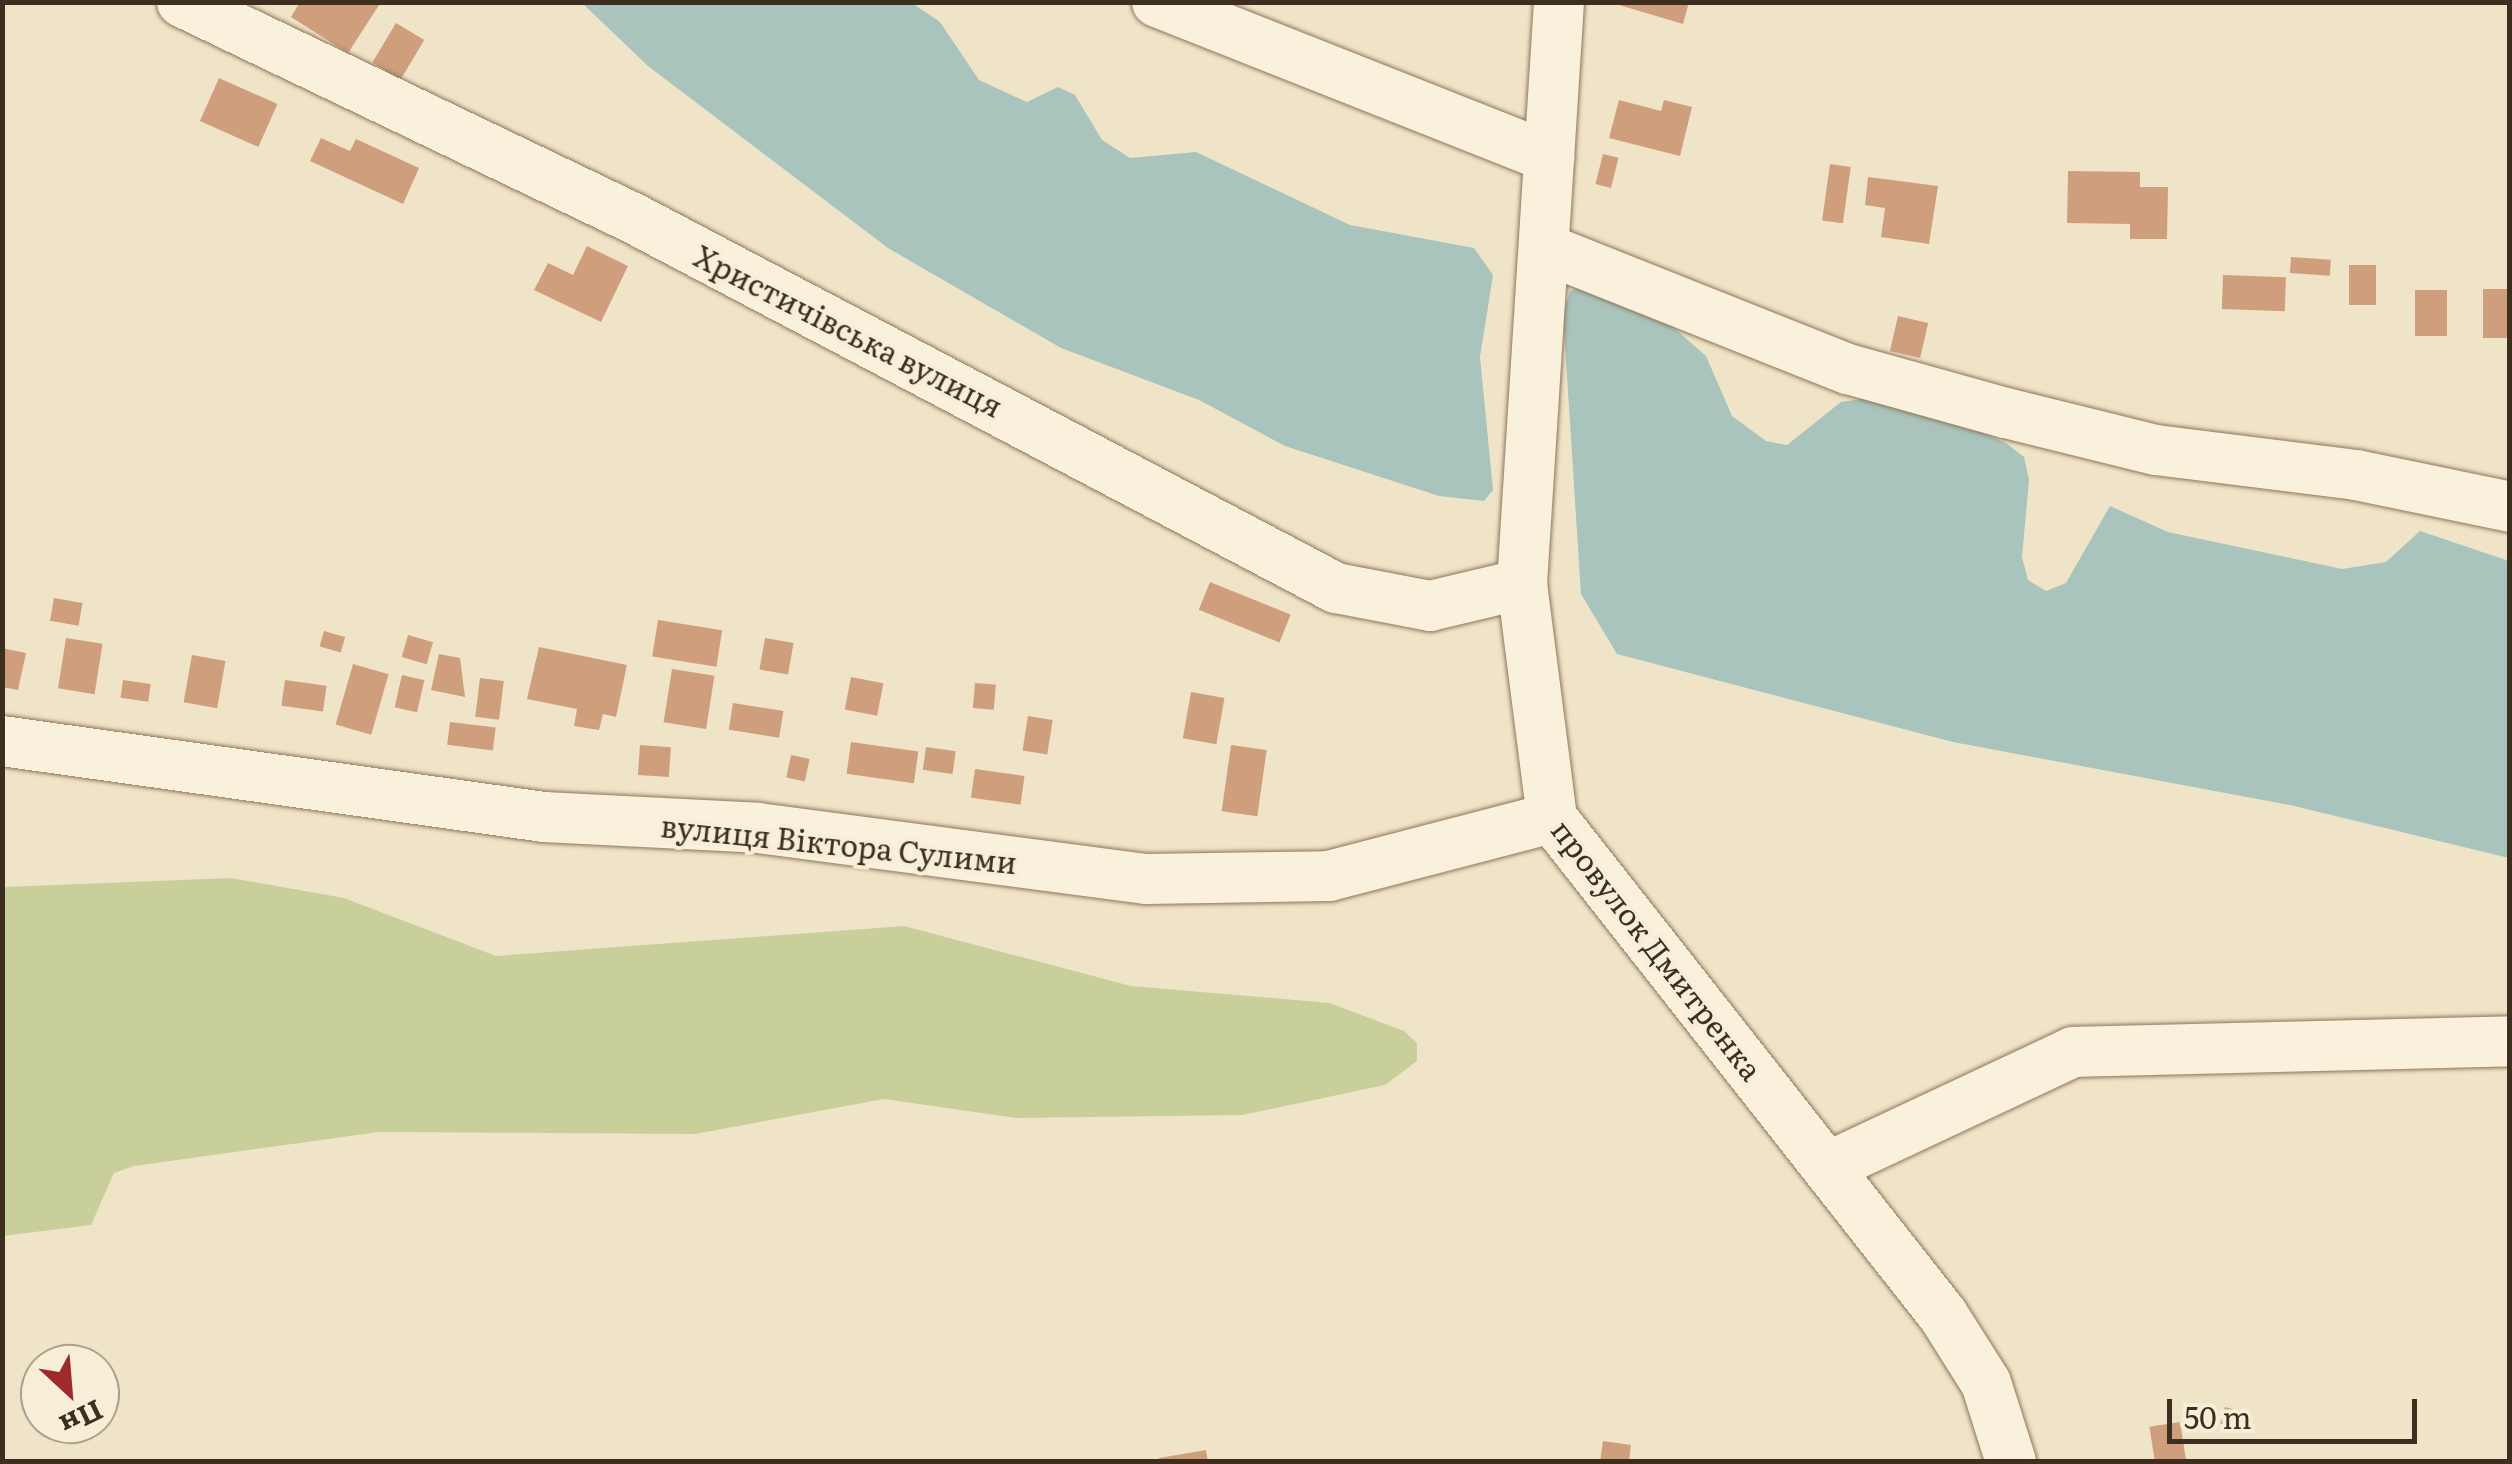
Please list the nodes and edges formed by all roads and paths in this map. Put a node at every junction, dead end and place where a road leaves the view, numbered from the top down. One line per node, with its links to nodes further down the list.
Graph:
1 (182, 2): 7 (street, Христичівська вулиця)
2 (1157, 2): 4 (street)
3 (1559, 2): 4 (street, провулок Дмитренка)
4 (1549, 157): 5 (street, провулок Дмитренка)
5 (1546, 249): 6 (street); 7 (street, провулок Дмитренка)
6 (2510, 506)
7 (1522, 584): 9 (street, провулок Дмитренка)
8 (2, 742): 9 (street, вулиця Віктора Сулими)
9 (1552, 818): 11 (street, провулок Дмитренка)
10 (2510, 1041): 11 (street)
11 (1830, 1166): 12 (street, провулок Дмитренка)
12 (2011, 1462)

